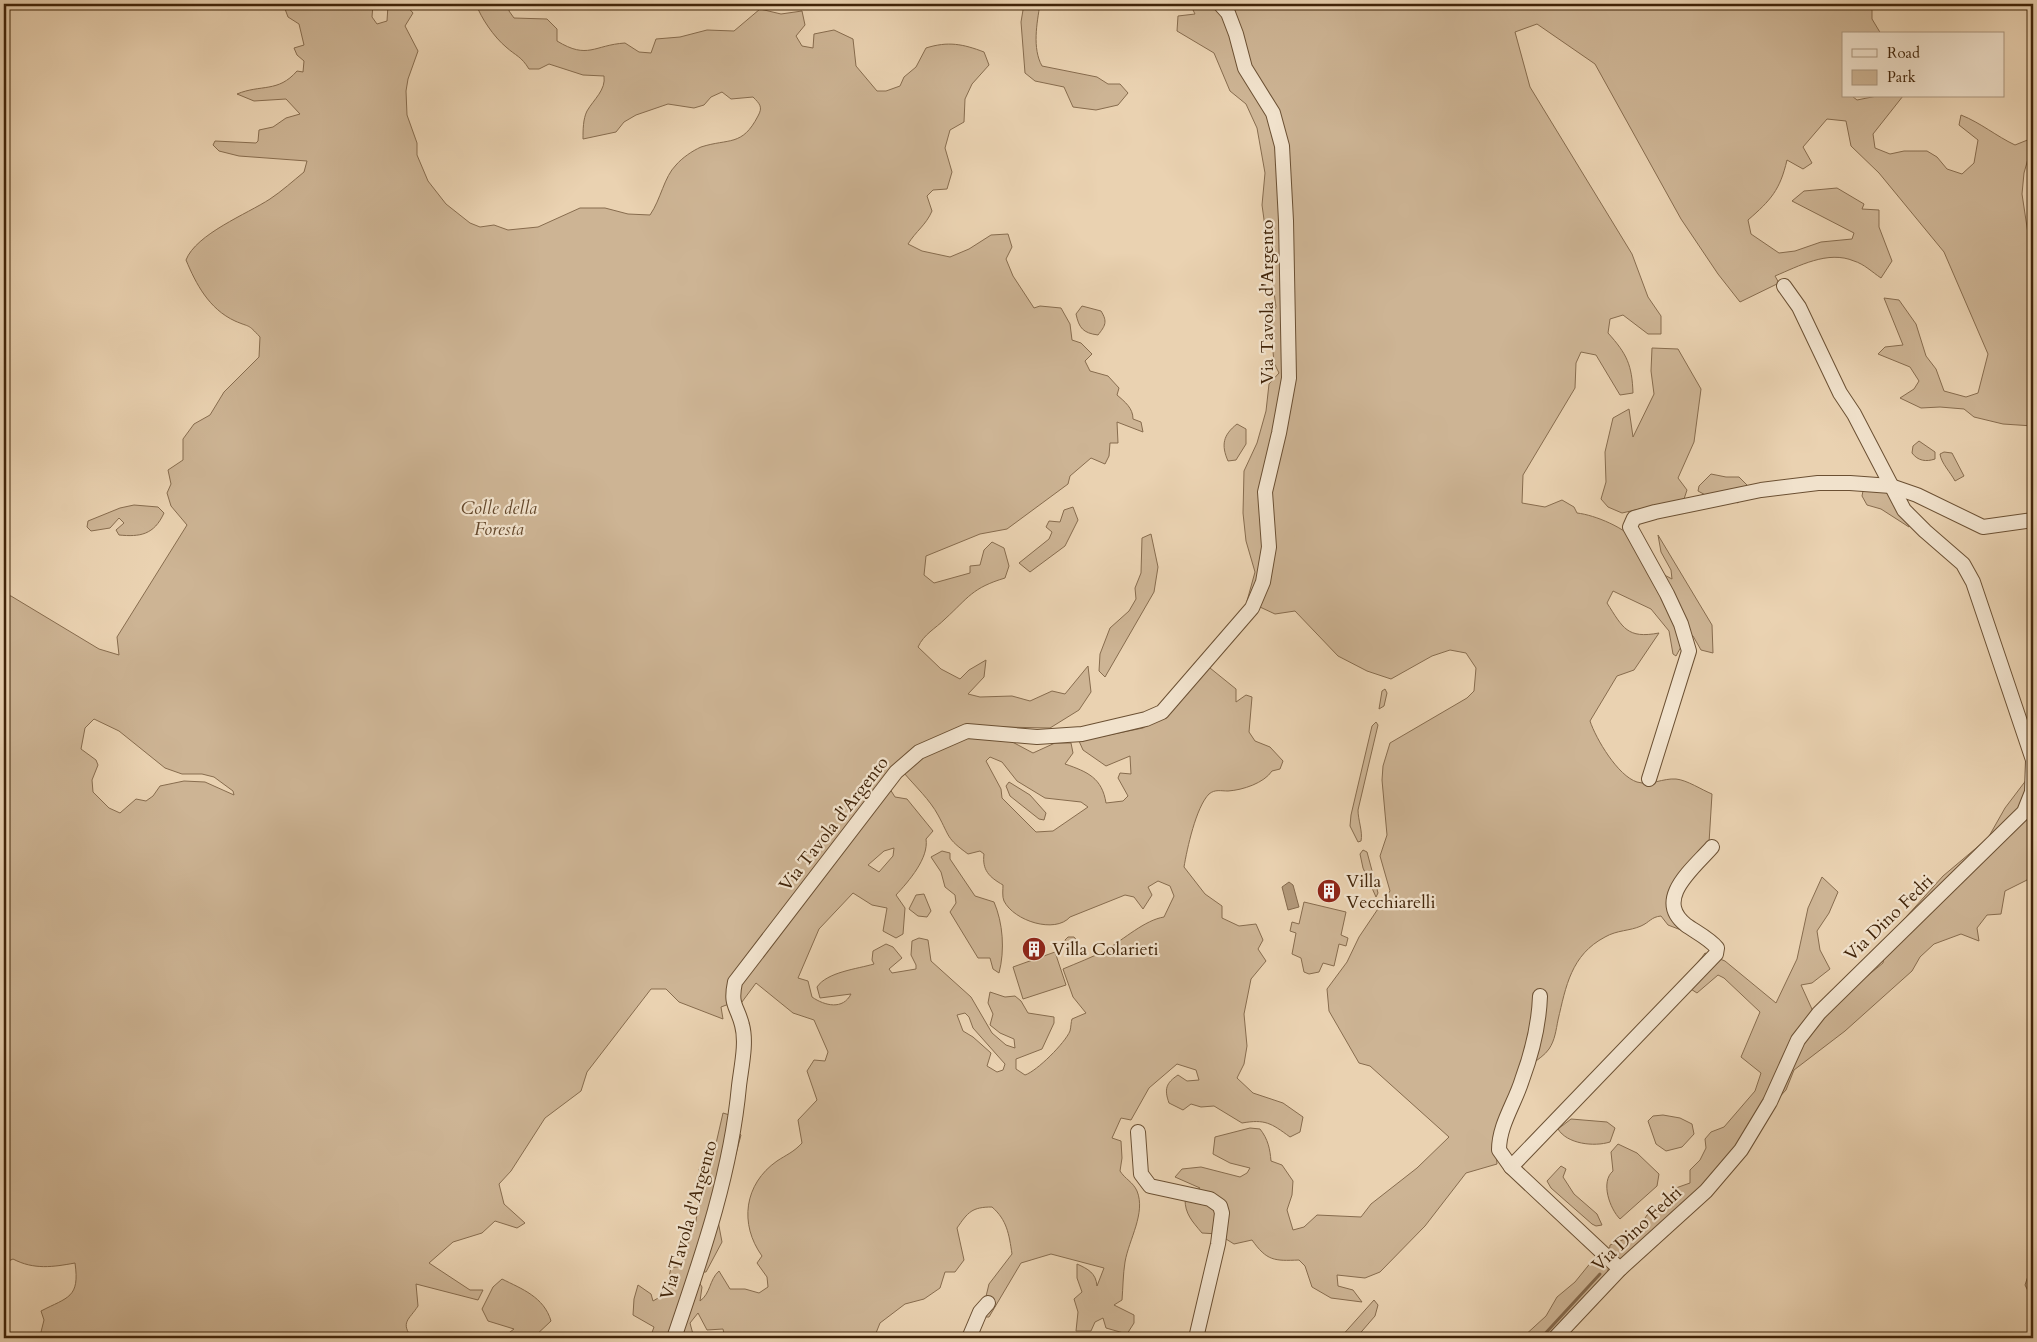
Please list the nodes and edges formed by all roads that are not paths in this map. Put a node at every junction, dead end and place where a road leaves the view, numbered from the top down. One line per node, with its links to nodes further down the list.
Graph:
1 (1220, 4): 12 (street, Via Tavola d'Argento)
2 (1784, 286): 3 (street, Via Dino Fedri)
3 (1891, 486): 4 (street); 5 (street); 10 (street, Via Dino Fedri)
4 (2033, 520)
5 (1649, 779)
6 (1712, 847): 9 (street)
7 (1540, 996): 9 (street)
8 (1138, 1132): 14 (street)
9 (1511, 1167): 10 (street)
10 (1620, 1270): 15 (street, Via Dino Fedri)
11 (988, 1303): 13 (street)
12 (674, 1338)
13 (969, 1338)
14 (1196, 1338)
15 (1555, 1338)

